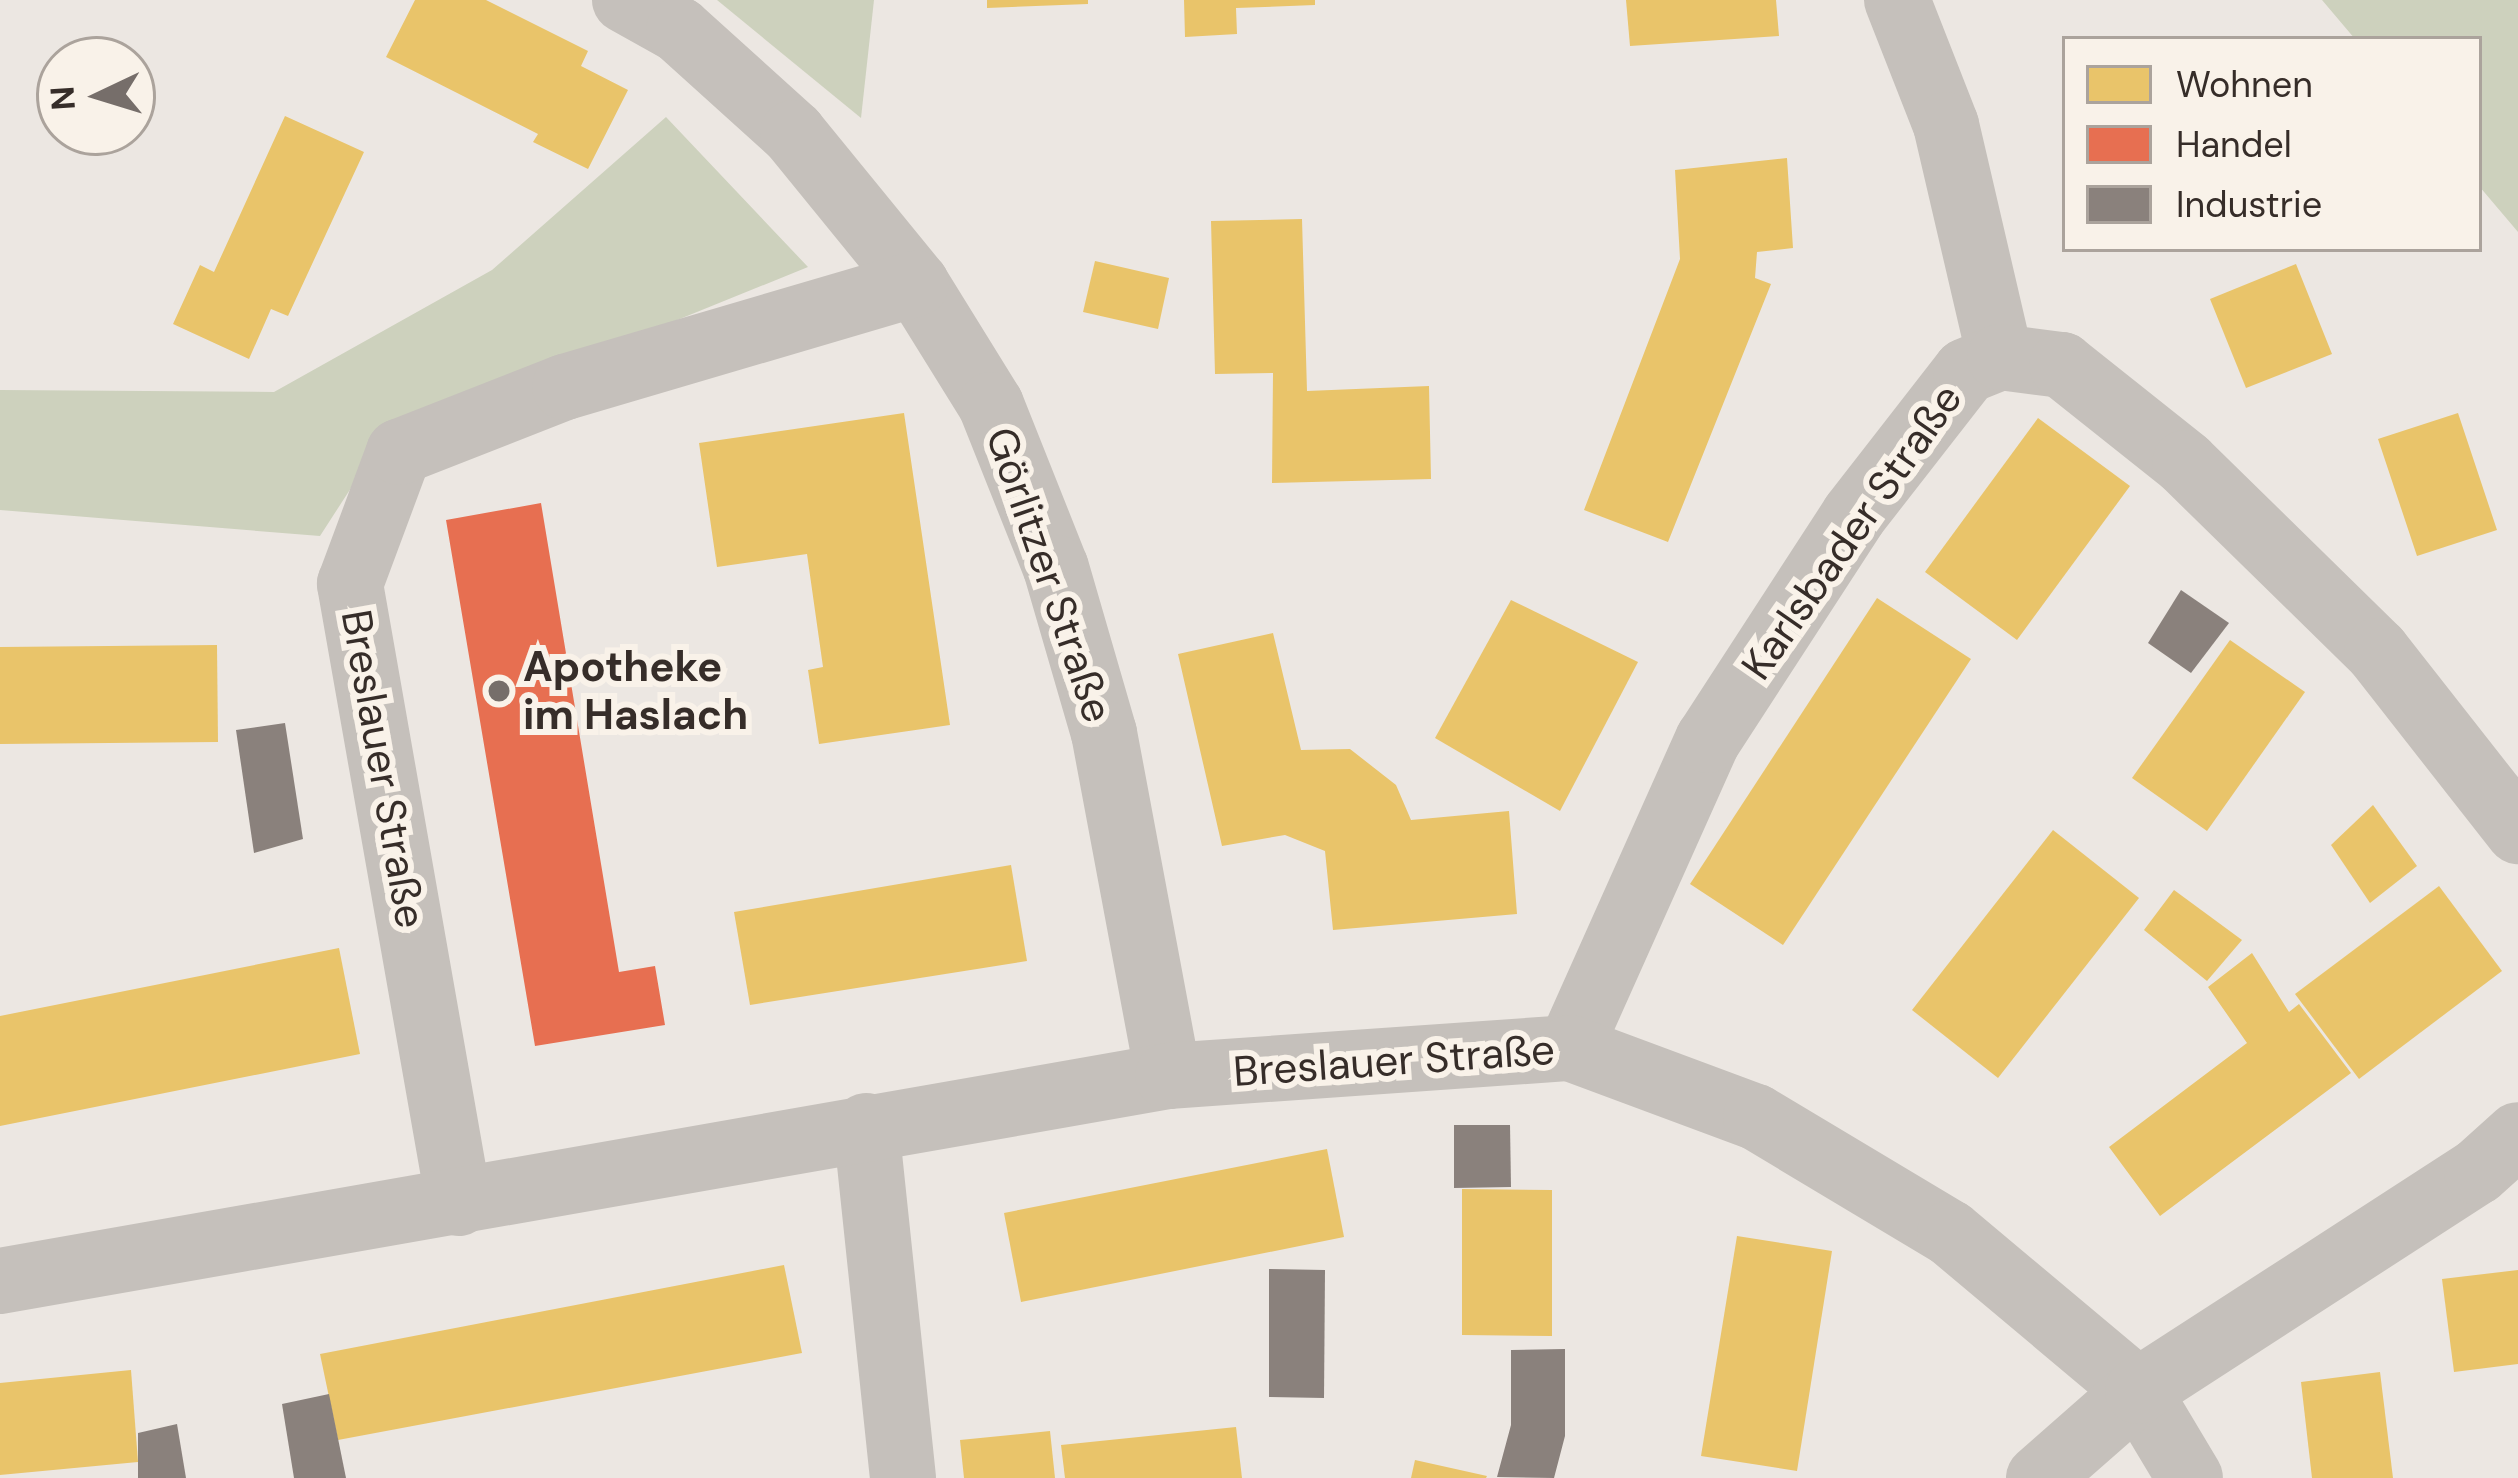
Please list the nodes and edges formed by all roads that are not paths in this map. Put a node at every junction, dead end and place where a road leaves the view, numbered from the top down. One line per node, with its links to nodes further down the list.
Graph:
1 (625, 0): 3 (street, Görlitzer Straße)
2 (1897, 0): 4 (street)
3 (916, 284): 7 (street, Görlitzer Straße); 10 (street, Breslauer Straße)
4 (2000, 357): 5 (street, Karlsbader Straße); 6 (street, Karlsbader Straße)
5 (2518, 831)
6 (1570, 1048): 7 (street, Breslauer Straße); 12 (street, Breslauer Straße)
7 (1168, 1076): 8 (street, Breslauer Straße)
8 (866, 1126): 10 (street, Breslauer Straße); 13 (street)
9 (2518, 1136): 12 (street)
10 (459, 1203): 11 (street, Breslauer Straße)
11 (0, 1281)
12 (2138, 1390): 14 (street); 15 (street, Breslauer Straße)
13 (903, 1478)
14 (2039, 1478)
15 (2190, 1478)

